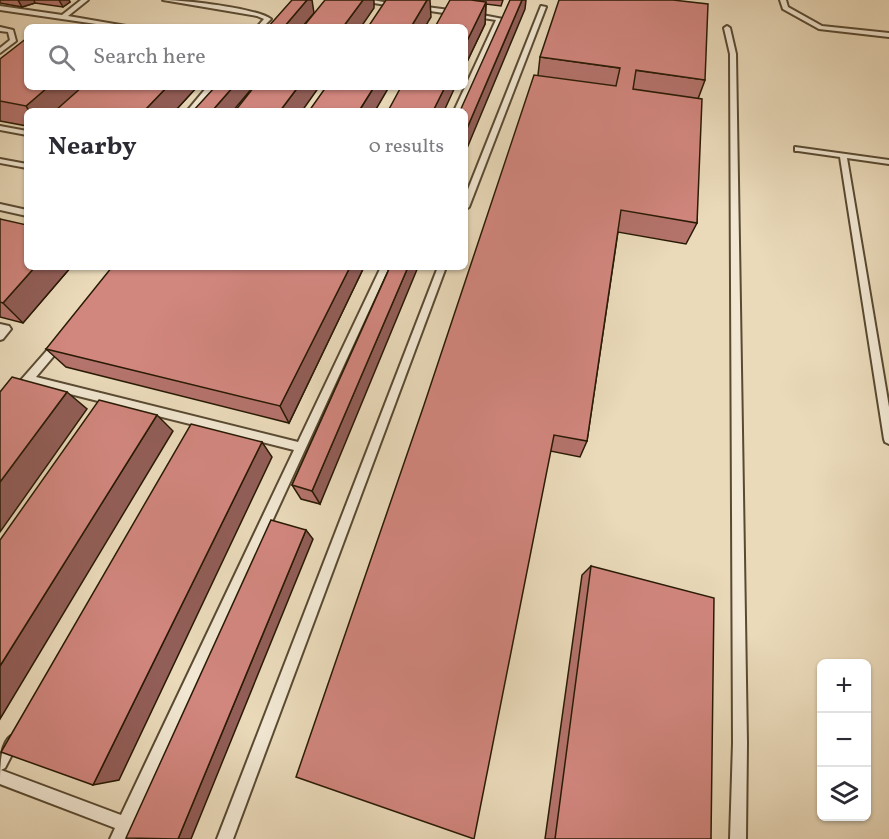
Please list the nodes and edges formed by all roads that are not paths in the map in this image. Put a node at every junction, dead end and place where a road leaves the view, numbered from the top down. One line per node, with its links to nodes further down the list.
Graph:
1 (85, 0): 14 (lane)
2 (166, 0): 17 (lane)
3 (359, 0): 5 (lane)
4 (783, 0): 20 (lane)
5 (390, 4): 7 (lane); 12 (lane)
6 (54, 6): 13 (lane)
7 (402, 6)
8 (413, 7): 11 (lane)
9 (543, 7): 34 (lane)
10 (0, 8): 13 (lane)
11 (446, 11): 15 (lane); 22 (lane)
12 (385, 12)
13 (42, 14): 14 (lane)
14 (63, 17): 16 (lane)
15 (441, 19)
16 (109, 24)
17 (263, 24)
18 (727, 28): 50 (lane)
19 (0, 29): 21 (lane)
20 (889, 35)
21 (0, 51)
22 (468, 89)
23 (208, 90): 25 (lane)
24 (468, 90): 26 (lane)
25 (193, 108)
26 (459, 108)
27 (0, 128): 28 (lane)
28 (24, 132)
29 (798, 149): 30 (lane)
30 (843, 155): 32 (lane); 42 (lane)
31 (0, 161): 33 (lane)
32 (889, 162)
33 (24, 165)
34 (468, 199)
35 (0, 207): 36 (lane)
36 (24, 212)
37 (384, 270): 43 (lane)
38 (441, 270): 49 (lane)
39 (0, 328): 40 (lane)
40 (0, 336)
41 (65, 336): 43 (lane)
42 (889, 439)
43 (300, 447): 47 (lane)
44 (18, 732): 45 (lane)
45 (0, 763)
46 (0, 777): 47 (lane)
47 (125, 824): 48 (lane)
48 (118, 839)
49 (225, 839)
50 (738, 839)

